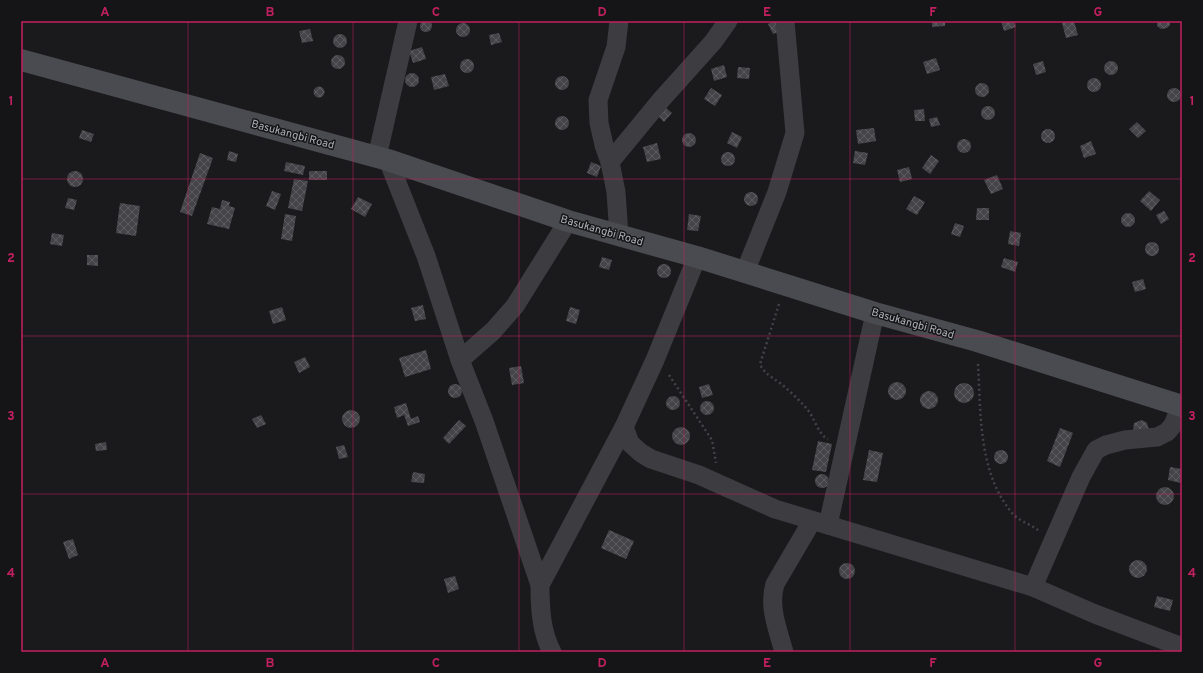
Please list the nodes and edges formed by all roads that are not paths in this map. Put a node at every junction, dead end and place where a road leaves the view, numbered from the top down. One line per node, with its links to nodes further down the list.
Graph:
1 (408, 21): 6 (street)
2 (618, 21): 7 (street)
3 (728, 21): 7 (street)
4 (785, 21): 11 (street)
5 (21, 60): 6 (street, Basukangbi Road)
6 (383, 158): 8 (street, Basukangbi Road); 13 (street)
7 (610, 162): 9 (street)
8 (568, 221): 9 (street, Basukangbi Road); 13 (street)
9 (619, 235): 10 (street, Basukangbi Road)
10 (697, 257): 11 (street, Basukangbi Road); 15 (street)
11 (745, 272): 12 (street, Basukangbi Road)
12 (875, 313): 14 (street, Basukangbi Road); 16 (street)
13 (460, 360): 17 (street)
14 (1182, 406): 18 (street)
15 (624, 427): 16 (street); 17 (street)
16 (820, 523): 18 (street); 21 (street)
17 (540, 585): 20 (street)
18 (1033, 587): 19 (street)
19 (1182, 647)
20 (552, 652)
21 (784, 652)

